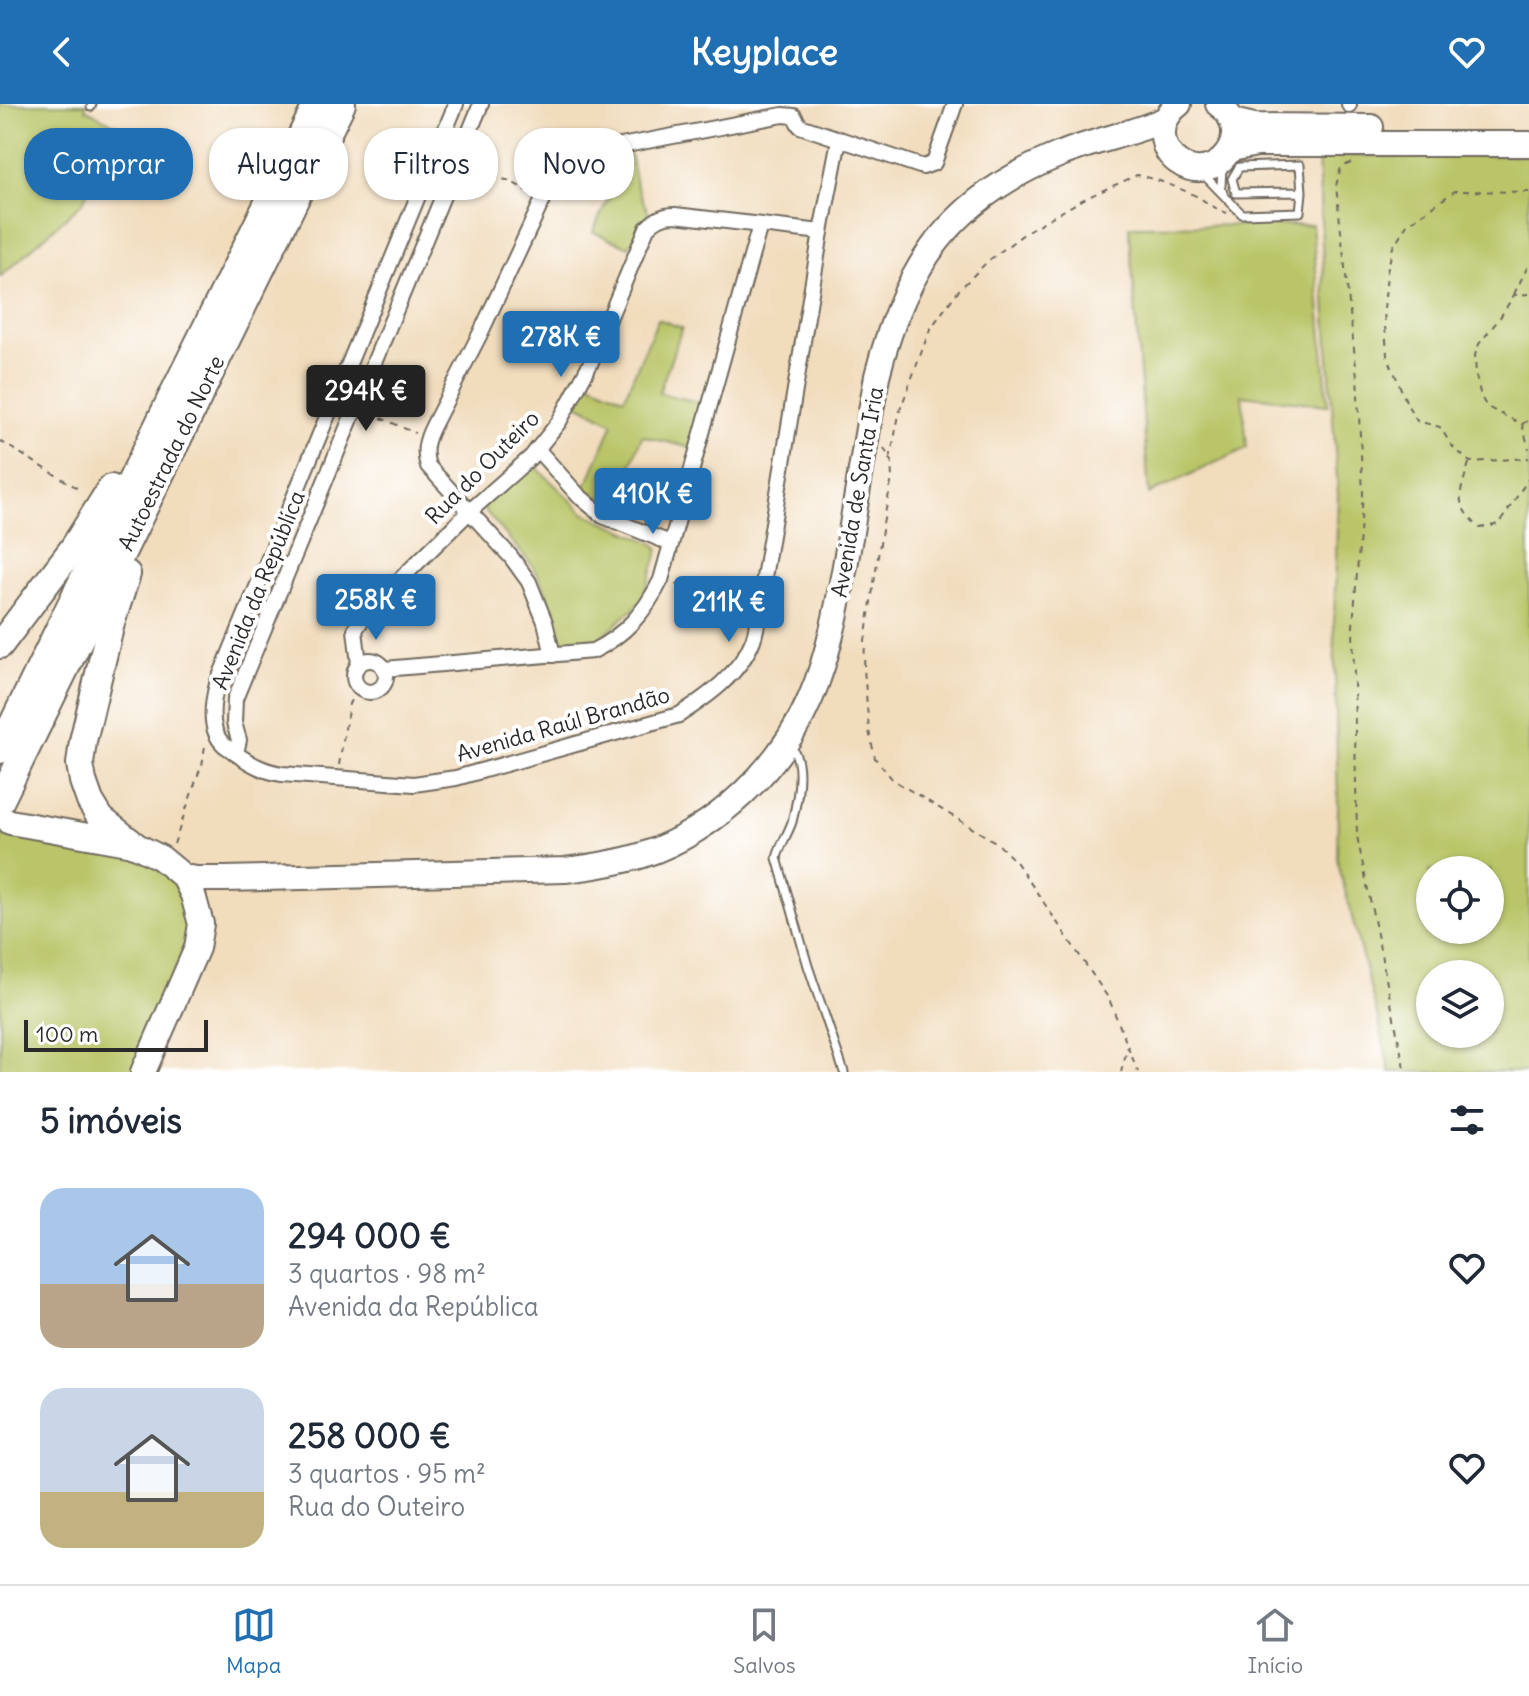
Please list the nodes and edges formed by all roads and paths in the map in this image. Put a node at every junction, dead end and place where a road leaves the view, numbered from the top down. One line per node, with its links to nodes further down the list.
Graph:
1 (317, 104): 32 (highway, Autoestrada do Norte)
2 (342, 104): 41 (highway, Autoestrada do Norte)
3 (456, 104): 30 (street, Avenida da República)
4 (481, 104): 9 (street, Avenida da República)
5 (955, 104): 11 (street)
6 (795, 110): 11 (street); 23 (street)
7 (1225, 110): 10 (main road); 15 (main road)
8 (1173, 111): 12 (main road, Avenida de Santa Iria); 14 (main road)
9 (471, 128)
10 (1529, 129)
11 (839, 140): 26 (street, Avenida Raúl Brandão)
12 (1097, 143): 14 (main road, Avenida de Santa Iria); 36 (main road, Avenida de Santa Iria)
13 (1529, 144): 15 (main road)
14 (1165, 146): 17 (main road)
15 (1227, 154): 17 (main road); 21 (lane)
16 (1358, 160): 72 (path)
17 (1197, 169): 21 (lane)
18 (498, 178): 23 (path)
19 (1302, 192): 19 (lane); 24 (lane)
20 (1529, 192): 44 (path)
21 (1225, 199): 24 (lane)
22 (442, 200): 31 (street, Avenida da República)
23 (541, 202): 37 (street)
24 (1239, 212): 43 (path)
25 (760, 225): 26 (street, Rua do Outeiro); 39 (street, Rua do Outeiro); 48 (street)
26 (821, 232): 50 (street, Avenida Raúl Brandão)
27 (1529, 264): 29 (path)
28 (1529, 294): 29 (path)
29 (1514, 295): 35 (path)
30 (347, 370): 31 (street); 56 (street, Avenida da República)
31 (368, 379): 33 (street, Avenida da República)
32 (179, 382): 51 (highway); 58 (highway, Autoestrada do Norte)
33 (356, 407): 37 (path); 59 (street, Avenida da República)
34 (1529, 420): 35 (path)
35 (1522, 424): 40 (path)
36 (866, 437): 43 (path); 57 (main road, Avenida de Santa Iria)
37 (427, 438): 47 (street)
38 (0, 441): 46 (path)
39 (537, 449): 47 (street, Rua do Outeiro); 48 (street)
40 (1529, 449)
41 (172, 452): 61 (highway, Autoestrada do Norte); 62 (highway)
42 (1529, 458): 44 (path)
43 (890, 460): 67 (path)
44 (1470, 462): 45 (path)
45 (1529, 478)
46 (79, 489)
47 (470, 511): 52 (street); 53 (street, Rua do Outeiro)
48 (670, 543): 49 (street)
49 (661, 580): 50 (path); 52 (street)
50 (761, 596): 60 (street, Avenida Raúl Brandão)
51 (0, 645)
52 (553, 655): 54 (street)
53 (359, 664): 54 (street); 55 (street)
54 (384, 669): 55 (street)
55 (358, 686): 60 (path)
56 (216, 733): 59 (street); 63 (path)
57 (786, 742): 65 (main road, Avenida de Santa Iria); 69 (lane)
58 (0, 750)
59 (236, 753): 60 (street, Avenida Raúl Brandão)
60 (337, 778)
61 (5, 812): 62 (main road)
62 (133, 844): 63 (main road)
63 (161, 858): 64 (main road)
64 (184, 877): 65 (main road, Avenida de Santa Iria); 66 (main road)
65 (250, 877): 66 (main road)
66 (201, 924): 68 (main road)
67 (1129, 1046): 70 (path); 71 (path)
68 (143, 1072)
69 (844, 1072)
70 (1121, 1072)
71 (1138, 1072)
72 (1405, 1072)

